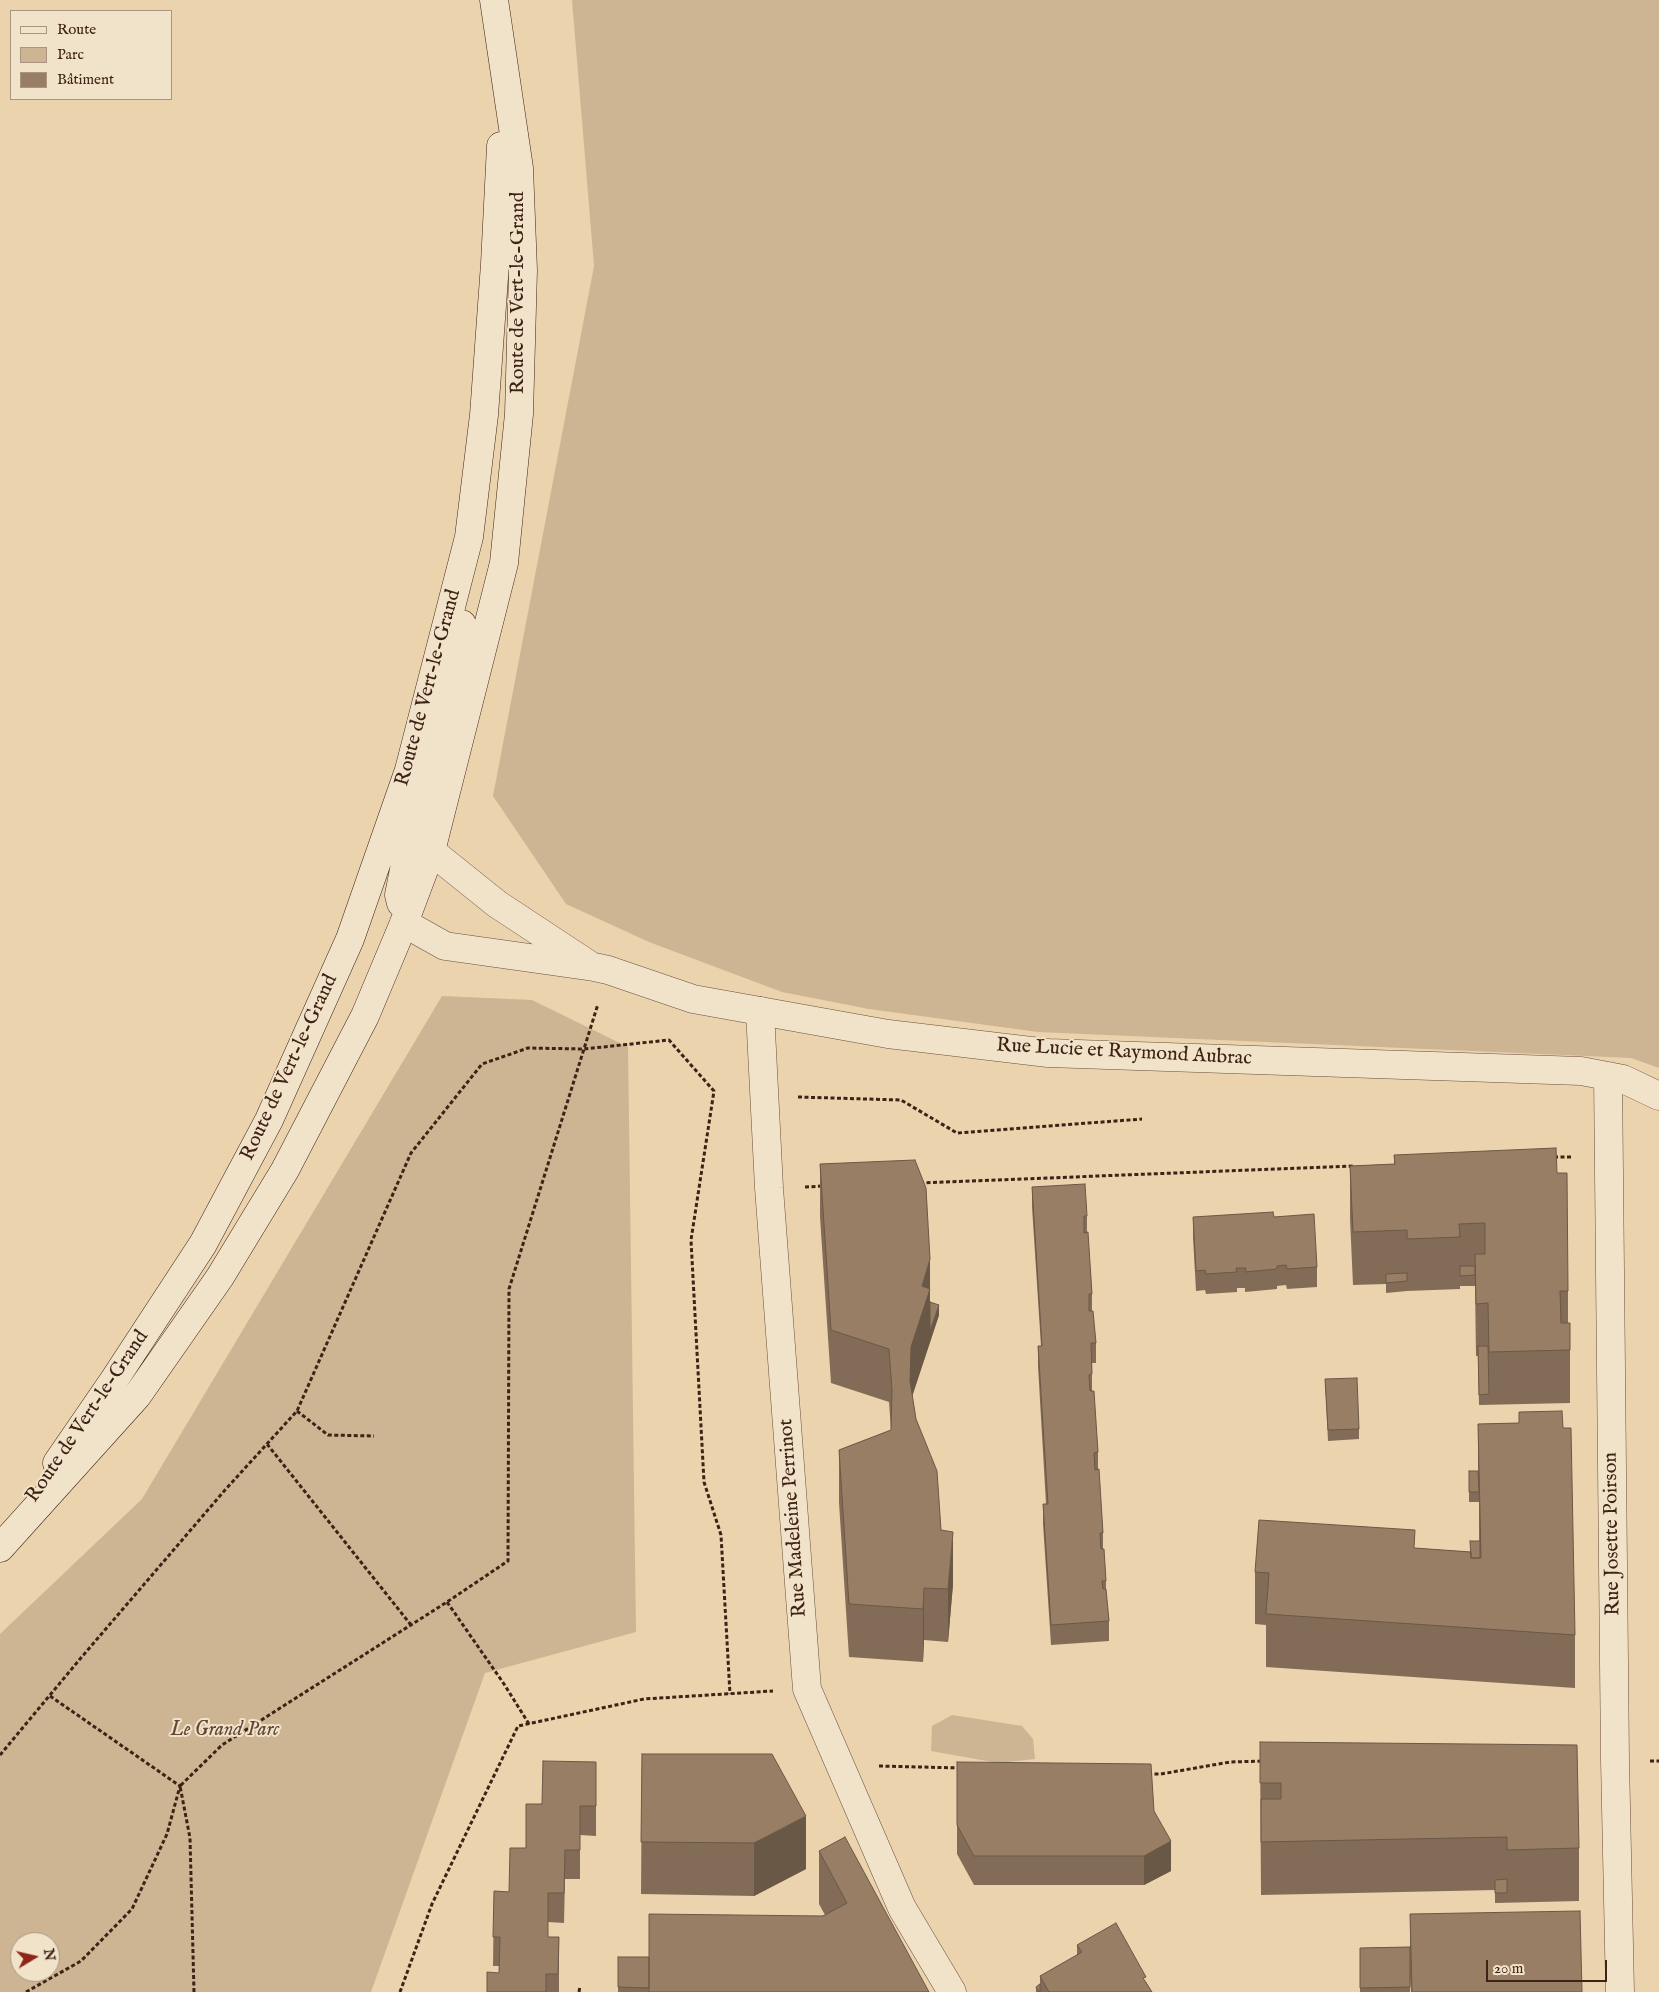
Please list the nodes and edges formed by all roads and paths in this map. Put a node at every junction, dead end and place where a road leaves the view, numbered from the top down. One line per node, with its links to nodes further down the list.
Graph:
1 (494, 0): 2 (main road, Route de Vert-le-Grand)
2 (503, 69): 3 (main road, Route de Vert-le-Grand); 4 (main road, Route de Vert-le-Grand)
3 (468, 537): 4 (main road, Route de Vert-le-Grand); 5 (main road, Route de Vert-le-Grand)
4 (420, 848): 5 (main road); 6 (main road, Route de Vert-le-Grand); 7 (main road, Rue Lucie et Raymond Aubrac)
5 (380, 853): 23 (main road, Route de Vert-le-Grand)
6 (404, 923): 7 (main road, Rue Lucie et Raymond Aubrac); 23 (main road, Route de Vert-le-Grand)
7 (601, 969): 8 (main road, Rue Lucie et Raymond Aubrac); 9 (path)
8 (760, 1011): 10 (main road, Rue Lucie et Raymond Aubrac); 11 (main road, Rue Madeleine Perrinot)
9 (584, 1049): 20 (path); 24 (path); 27 (path)
10 (1608, 1076): 12 (main road, Rue Lucie et Raymond Aubrac); 14 (main road, Rue Josette Poirson)
11 (765, 1096): 13 (path); 19 (main road, Rue Madeleine Perrinot)
12 (1659, 1096)
13 (1142, 1119)
14 (1609, 1156): 15 (path); 31 (main road, Rue Josette Poirson)
15 (1554, 1158)
16 (1354, 1166): 17 (path)
17 (918, 1183)
18 (829, 1186): 19 (path)
19 (769, 1188): 26 (main road, Rue Madeleine Perrinot)
20 (297, 1411): 21 (path); 22 (path)
21 (374, 1436)
22 (267, 1444): 25 (path); 28 (path)
23 (0, 1547)
24 (447, 1602): 25 (path); 29 (path)
25 (411, 1624): 37 (path)
26 (807, 1689): 27 (path); 34 (main road, Rue Madeleine Perrinot)
27 (730, 1694): 29 (path)
28 (50, 1696): 30 (path); 37 (path)
29 (528, 1724): 41 (path)
30 (0, 1755)
31 (1615, 1760): 33 (path); 44 (main road, Rue Josette Poirson)
32 (1268, 1761): 36 (path)
33 (1659, 1761)
34 (840, 1765): 35 (path); 43 (main road, Rue Madeleine Perrinot)
35 (967, 1769)
36 (1142, 1773)
37 (180, 1786): 39 (path); 40 (path)
38 (580, 1986): 42 (path)
39 (26, 1992)
40 (194, 1992)
41 (400, 1992)
42 (579, 1992)
43 (952, 1992)
44 (1620, 1992)

